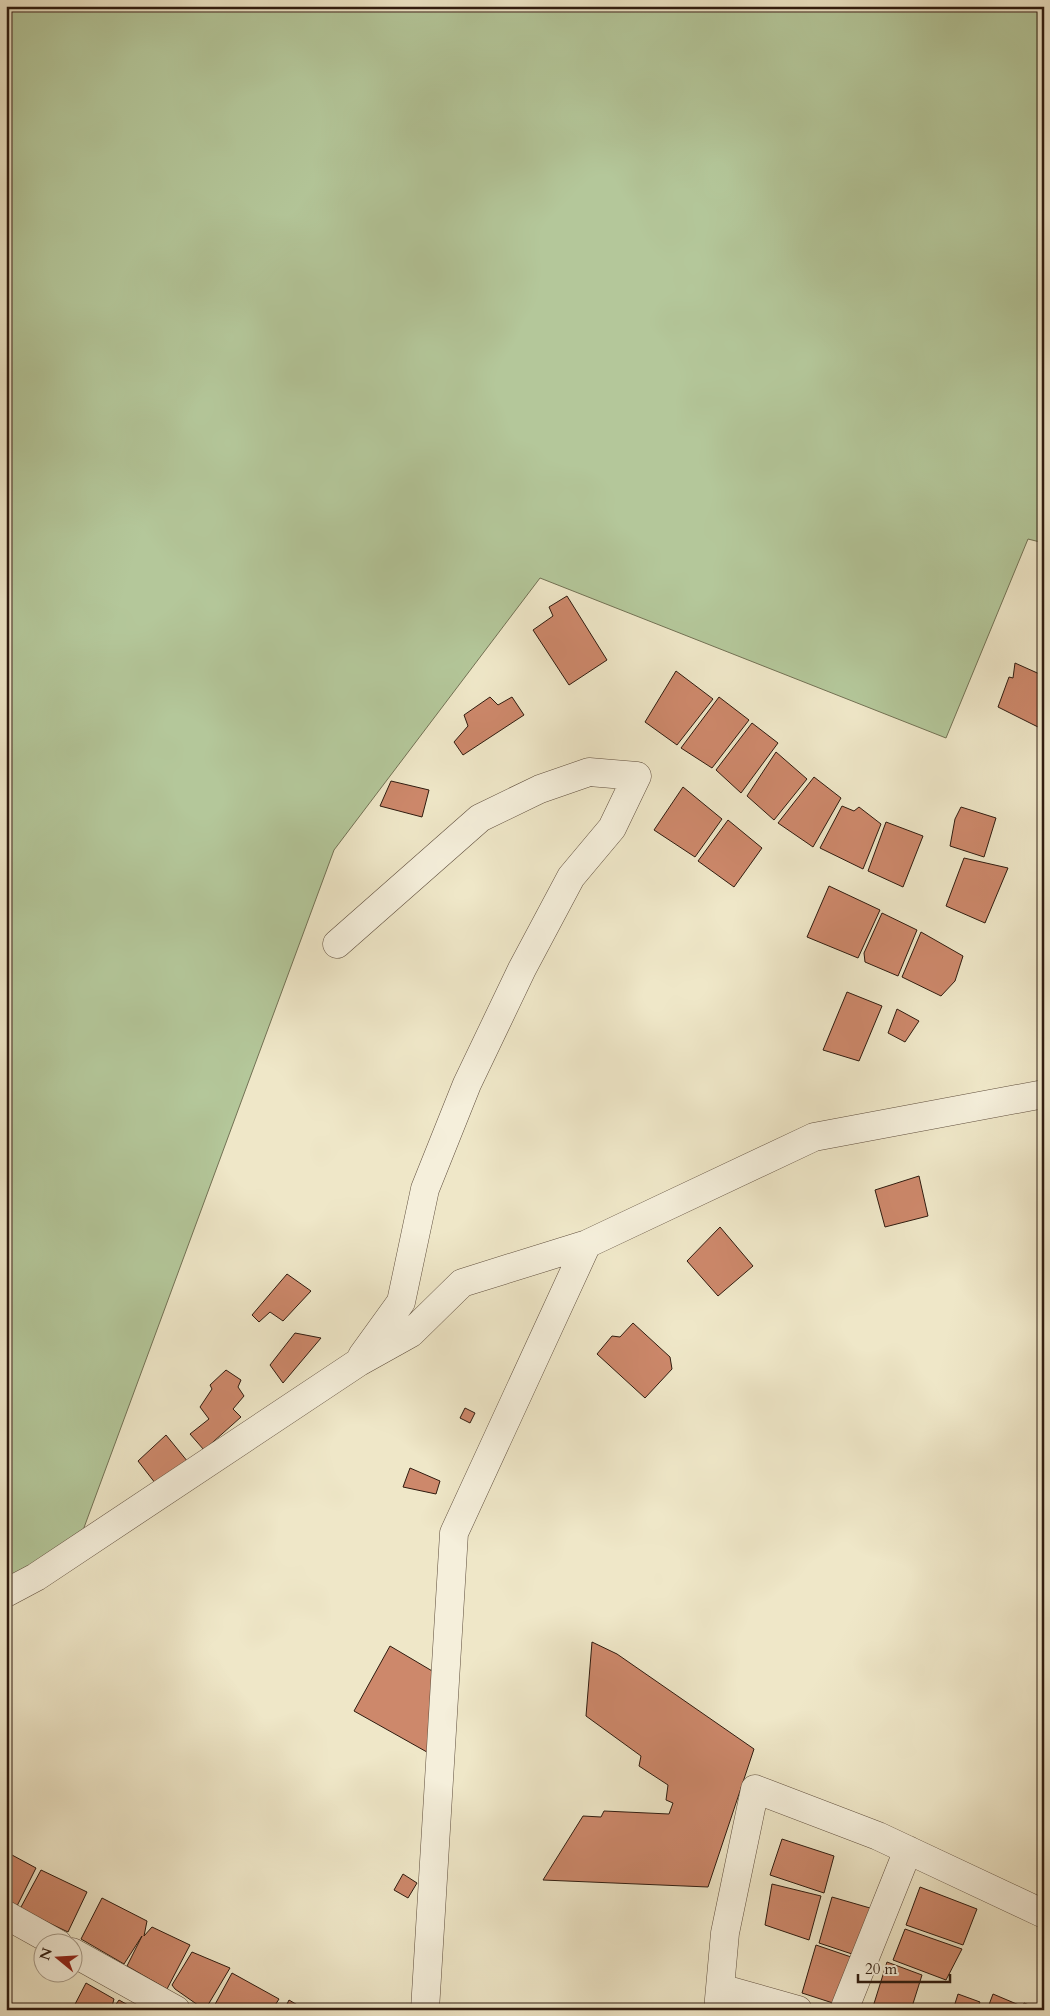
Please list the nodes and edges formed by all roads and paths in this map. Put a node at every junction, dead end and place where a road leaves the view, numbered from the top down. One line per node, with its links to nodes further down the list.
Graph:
1 (337, 944): 4 (street)
2 (1044, 1094): 3 (street)
3 (587, 1244): 4 (street); 13 (street)
4 (358, 1362): 5 (street)
5 (6, 1593)
6 (908, 1850): 7 (street); 11 (street); 15 (street)
7 (1044, 1914)
8 (6, 1915): 9 (street)
9 (40, 1934)
10 (82, 1958): 12 (street)
11 (719, 1999): 14 (street)
12 (176, 2010)
13 (425, 2010)
14 (798, 2010)
15 (844, 2010)

